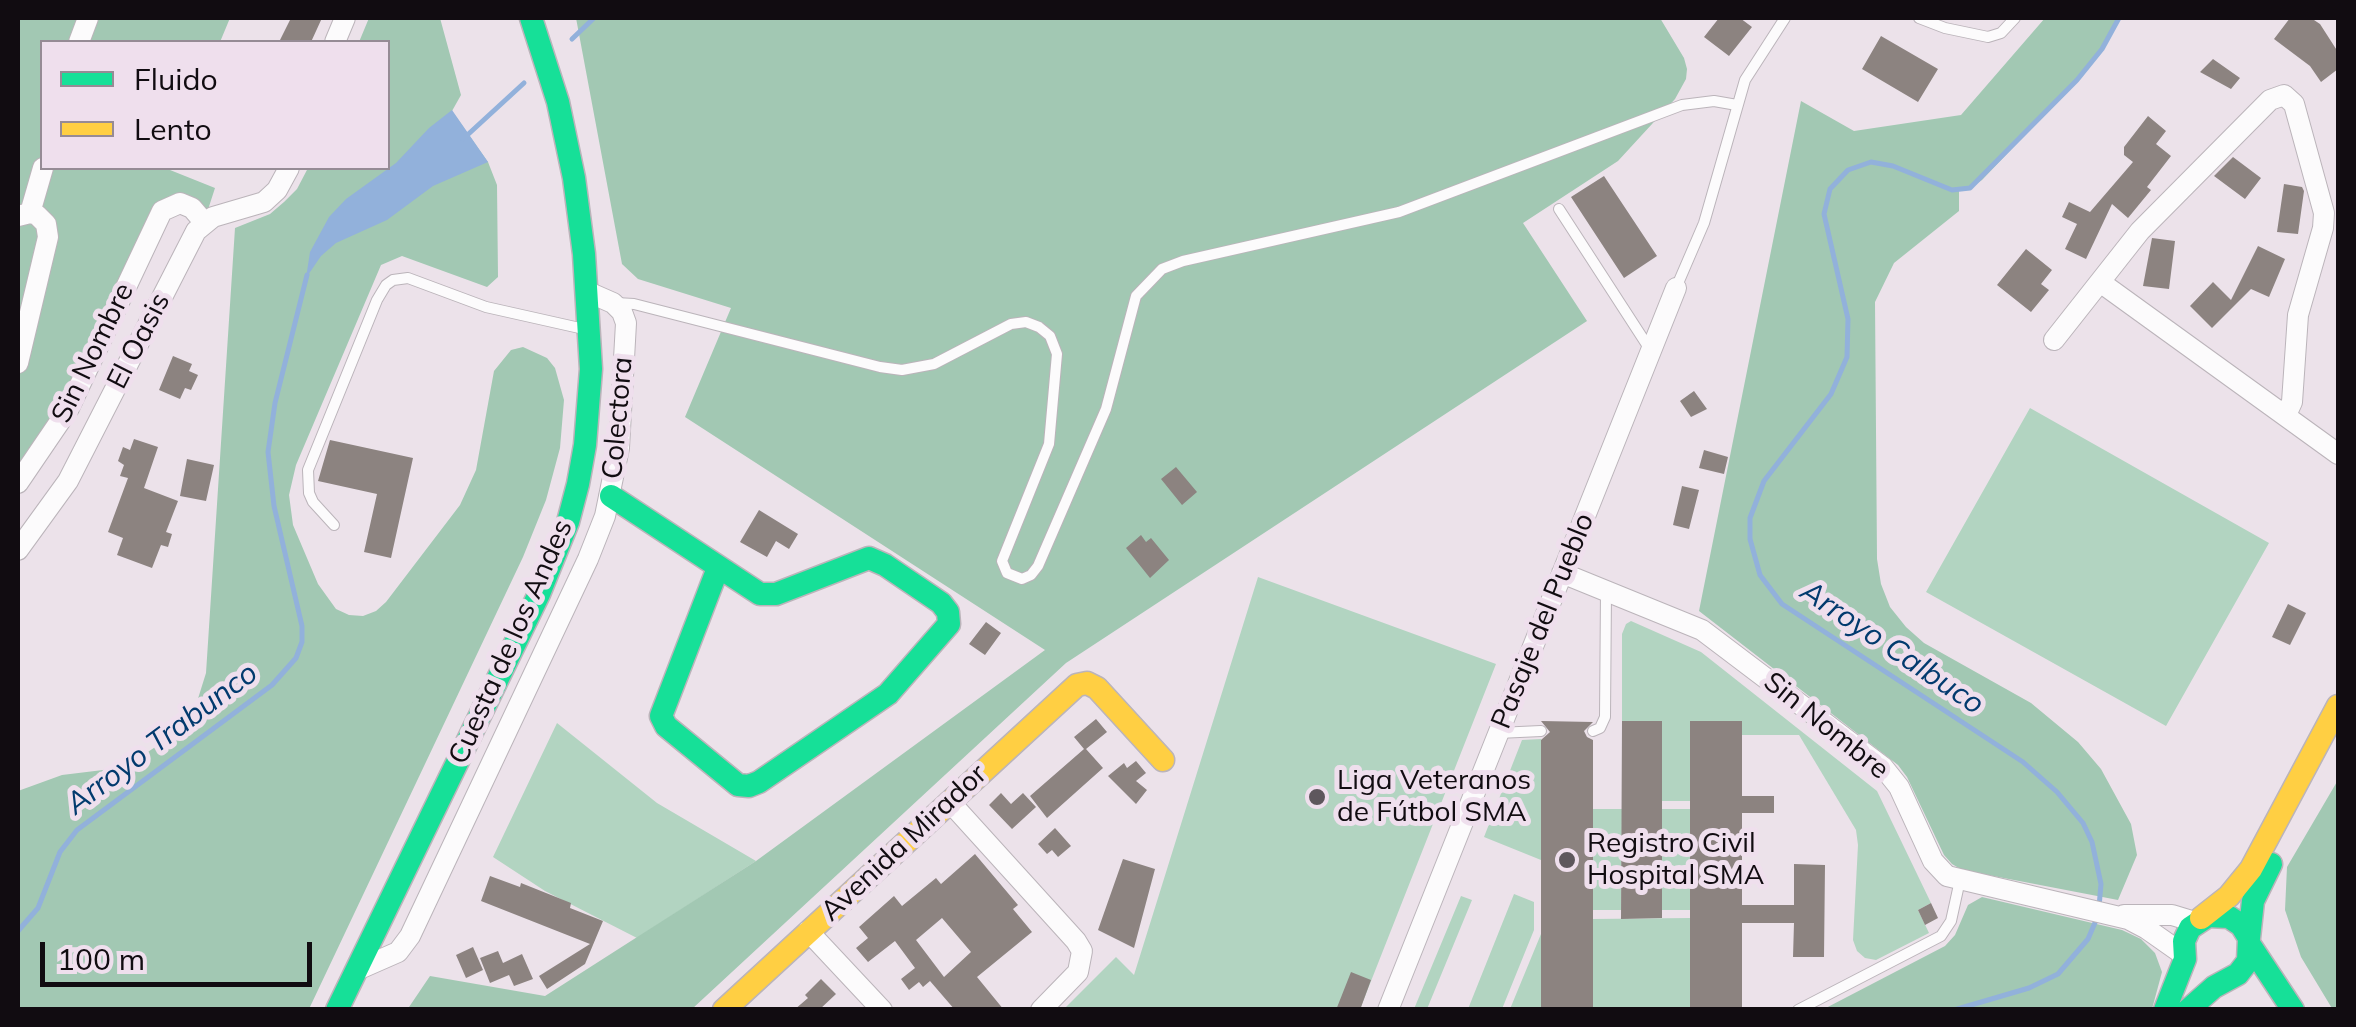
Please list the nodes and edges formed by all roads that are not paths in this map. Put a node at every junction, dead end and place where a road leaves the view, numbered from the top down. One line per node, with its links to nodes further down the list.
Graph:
1 (531, 18): 13 (main road, Cuesta de los Andes)
2 (1785, 18): 5 (lane)
3 (1920, 18): 4 (lane)
4 (2016, 18)
5 (1737, 105): 12 (lane); 14 (lane)
6 (42, 170): 9 (street)
7 (288, 170): 10 (street)
8 (1559, 209): 17 (lane)
9 (24, 214): 18 (street)
10 (204, 222): 21 (street, Sin Nombre); 24 (street, El Oasis)
11 (2100, 282): 16 (street); 19 (street); 19 (street)
12 (1676, 288): 17 (street, Pasaje del Pueblo)
13 (588, 292): 14 (street); 15 (main road, Cuesta de los Andes)
14 (613, 303): 22 (street, Colectora)
15 (590, 330): 23 (lane); 41 (main road, Cuesta de los Andes)
16 (2054, 340)
17 (1651, 351): 26 (street, Pasaje del Pueblo)
18 (18, 362)
19 (2292, 420): 20 (street)
20 (2338, 454)
21 (18, 482)
22 (611, 496): 25 (main road); 41 (street, Colectora)
23 (334, 524)
24 (18, 550)
25 (718, 568): 25 (main road)
26 (1562, 573): 27 (street, Sin Nombre); 31 (street, Pasaje del Pueblo)
27 (1606, 590): 29 (lane); 35 (street, Sin Nombre)
28 (2338, 706): 37 (main road)
29 (1594, 730)
30 (1541, 731): 31 (lane)
31 (1498, 733): 47 (street, Pasaje del Pueblo)
32 (2338, 735): 39 (main road)
33 (1163, 760): 34 (main road, Avenida Mirador)
34 (949, 801): 38 (main road, Avenida Mirador); 46 (street)
35 (1960, 880): 36 (street); 48 (lane)
36 (2114, 915): 37 (street); 40 (street)
37 (2198, 920): 39 (main road); 40 (main road)
38 (808, 931): 44 (main road, Avenida Mirador); 45 (street)
39 (2249, 941): 42 (main road); 52 (main road)
40 (2184, 957): 42 (main road); 49 (main road)
41 (357, 970): 43 (main road, Cuesta de los Andes)
42 (2225, 981): 50 (main road); 51 (main road)
43 (337, 1010)
44 (724, 1010)
45 (882, 1010)
46 (1042, 1010)
47 (1388, 1010)
48 (1798, 1010)
49 (2165, 1010)
50 (2188, 1010)
51 (2284, 1010)
52 (2293, 1010)

